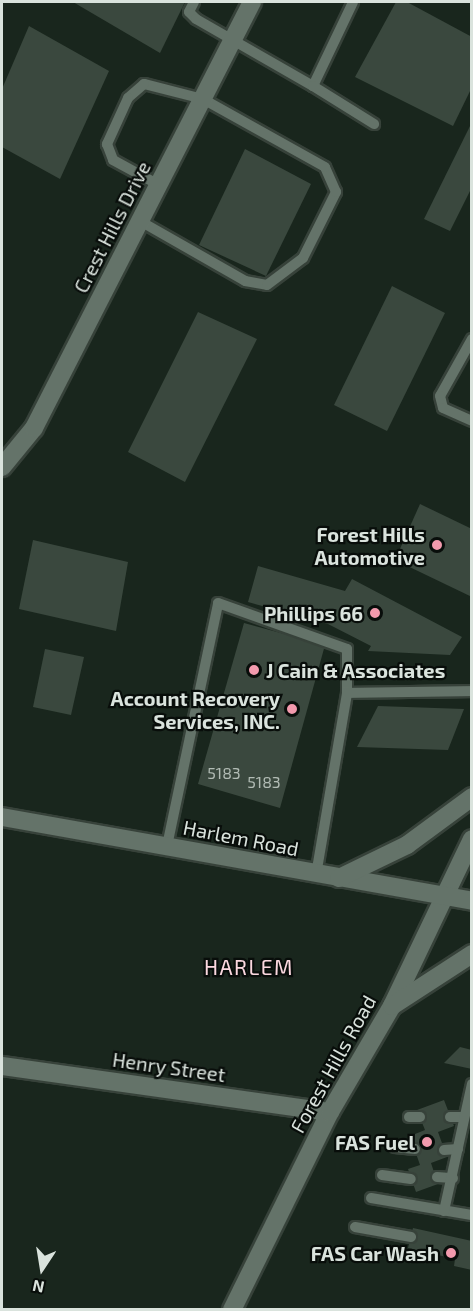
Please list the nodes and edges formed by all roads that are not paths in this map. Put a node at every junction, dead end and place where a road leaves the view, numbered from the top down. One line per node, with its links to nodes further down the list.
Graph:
1 (194, 2): 4 (lane)
2 (252, 2): 4 (street, Crest Hills Drive)
3 (353, 2): 5 (lane)
4 (232, 42): 5 (lane); 6 (street, Crest Hills Drive)
5 (313, 86): 7 (lane)
6 (202, 99): 8 (street, Crest Hills Drive); 8 (lane); 9 (lane)
7 (374, 124)
8 (159, 185): 9 (street, Crest Hills Drive)
9 (140, 221): 12 (street, Crest Hills Drive)
10 (471, 339): 11 (lane)
11 (471, 421)
12 (2, 467)
13 (471, 691): 14 (lane)
14 (347, 693): 18 (lane); 19 (lane)
15 (471, 796): 20 (street)
16 (2, 817): 18 (street, Harlem Road)
17 (471, 839): 21 (street, Forest Hills Road)
18 (167, 846): 19 (street, Harlem Road)
19 (316, 875): 20 (street, Harlem Road)
20 (339, 878): 21 (street, Harlem Road)
21 (444, 896): 22 (street, Harlem Road); 24 (street, Forest Hills Road)
22 (471, 901)
23 (471, 954): 24 (street)
24 (392, 1006): 27 (street, Forest Hills Road)
25 (2, 1066): 27 (street, Henry Street)
26 (471, 1084): 29 (lane)
27 (330, 1112): 43 (street, Forest Hills Road)
28 (450, 1117): 29 (lane)
29 (463, 1117): 32 (lane)
30 (395, 1147): 31 (lane)
31 (415, 1149)
32 (458, 1149): 33 (lane); 36 (lane)
33 (444, 1150)
34 (382, 1175): 37 (lane)
35 (436, 1178): 36 (lane)
36 (453, 1178): 39 (lane)
37 (411, 1179)
38 (371, 1198): 39 (lane)
39 (444, 1211): 40 (lane)
40 (471, 1215)
41 (355, 1227): 42 (lane)
42 (411, 1237)
43 (232, 1310)

